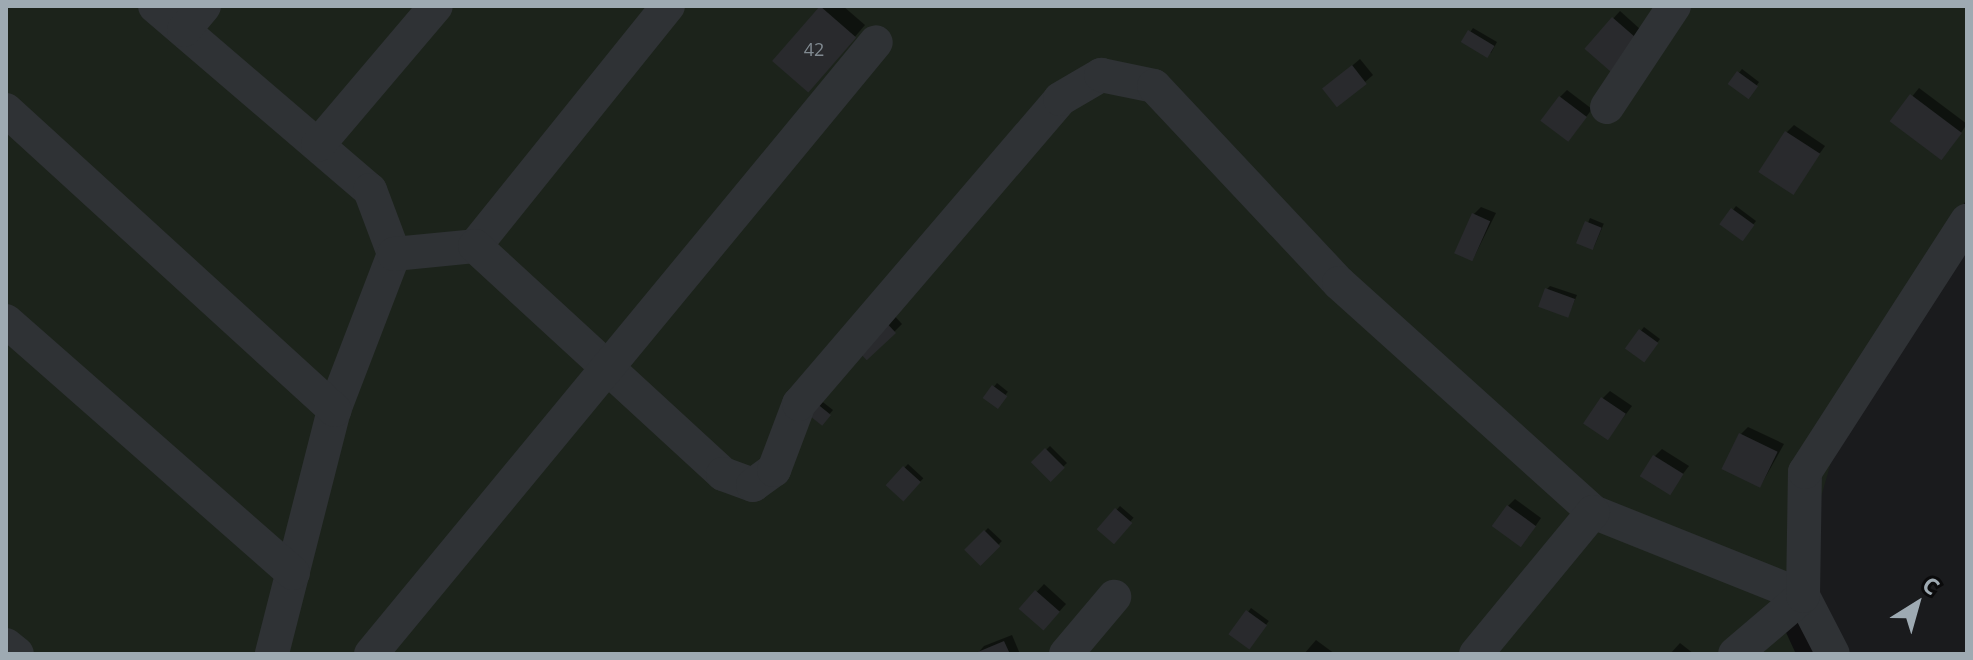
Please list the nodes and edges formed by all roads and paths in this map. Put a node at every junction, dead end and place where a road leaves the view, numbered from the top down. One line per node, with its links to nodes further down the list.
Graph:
1 (155, 6): 5 (street)
2 (436, 6): 9 (street)
3 (668, 6): 11 (street)
4 (1674, 6): 7 (street)
5 (194, 18): 9 (street)
6 (876, 42): 14 (street)
7 (1607, 107)
8 (6, 110): 15 (street)
9 (318, 145): 12 (street)
10 (1967, 221): 18 (street)
11 (475, 246): 12 (street); 14 (street)
12 (394, 254): 15 (street)
13 (6, 321): 17 (street)
14 (610, 364): 16 (street); 23 (street)
15 (334, 410): 17 (street)
16 (1593, 512): 18 (street); 25 (street)
17 (293, 573): 22 (street)
18 (1803, 596): 26 (street); 27 (street)
19 (1114, 597): 24 (street)
20 (6, 645): 21 (street)
21 (17, 654)
22 (272, 654)
23 (371, 654)
24 (1066, 654)
25 (1476, 654)
26 (1735, 654)
27 (1833, 654)

